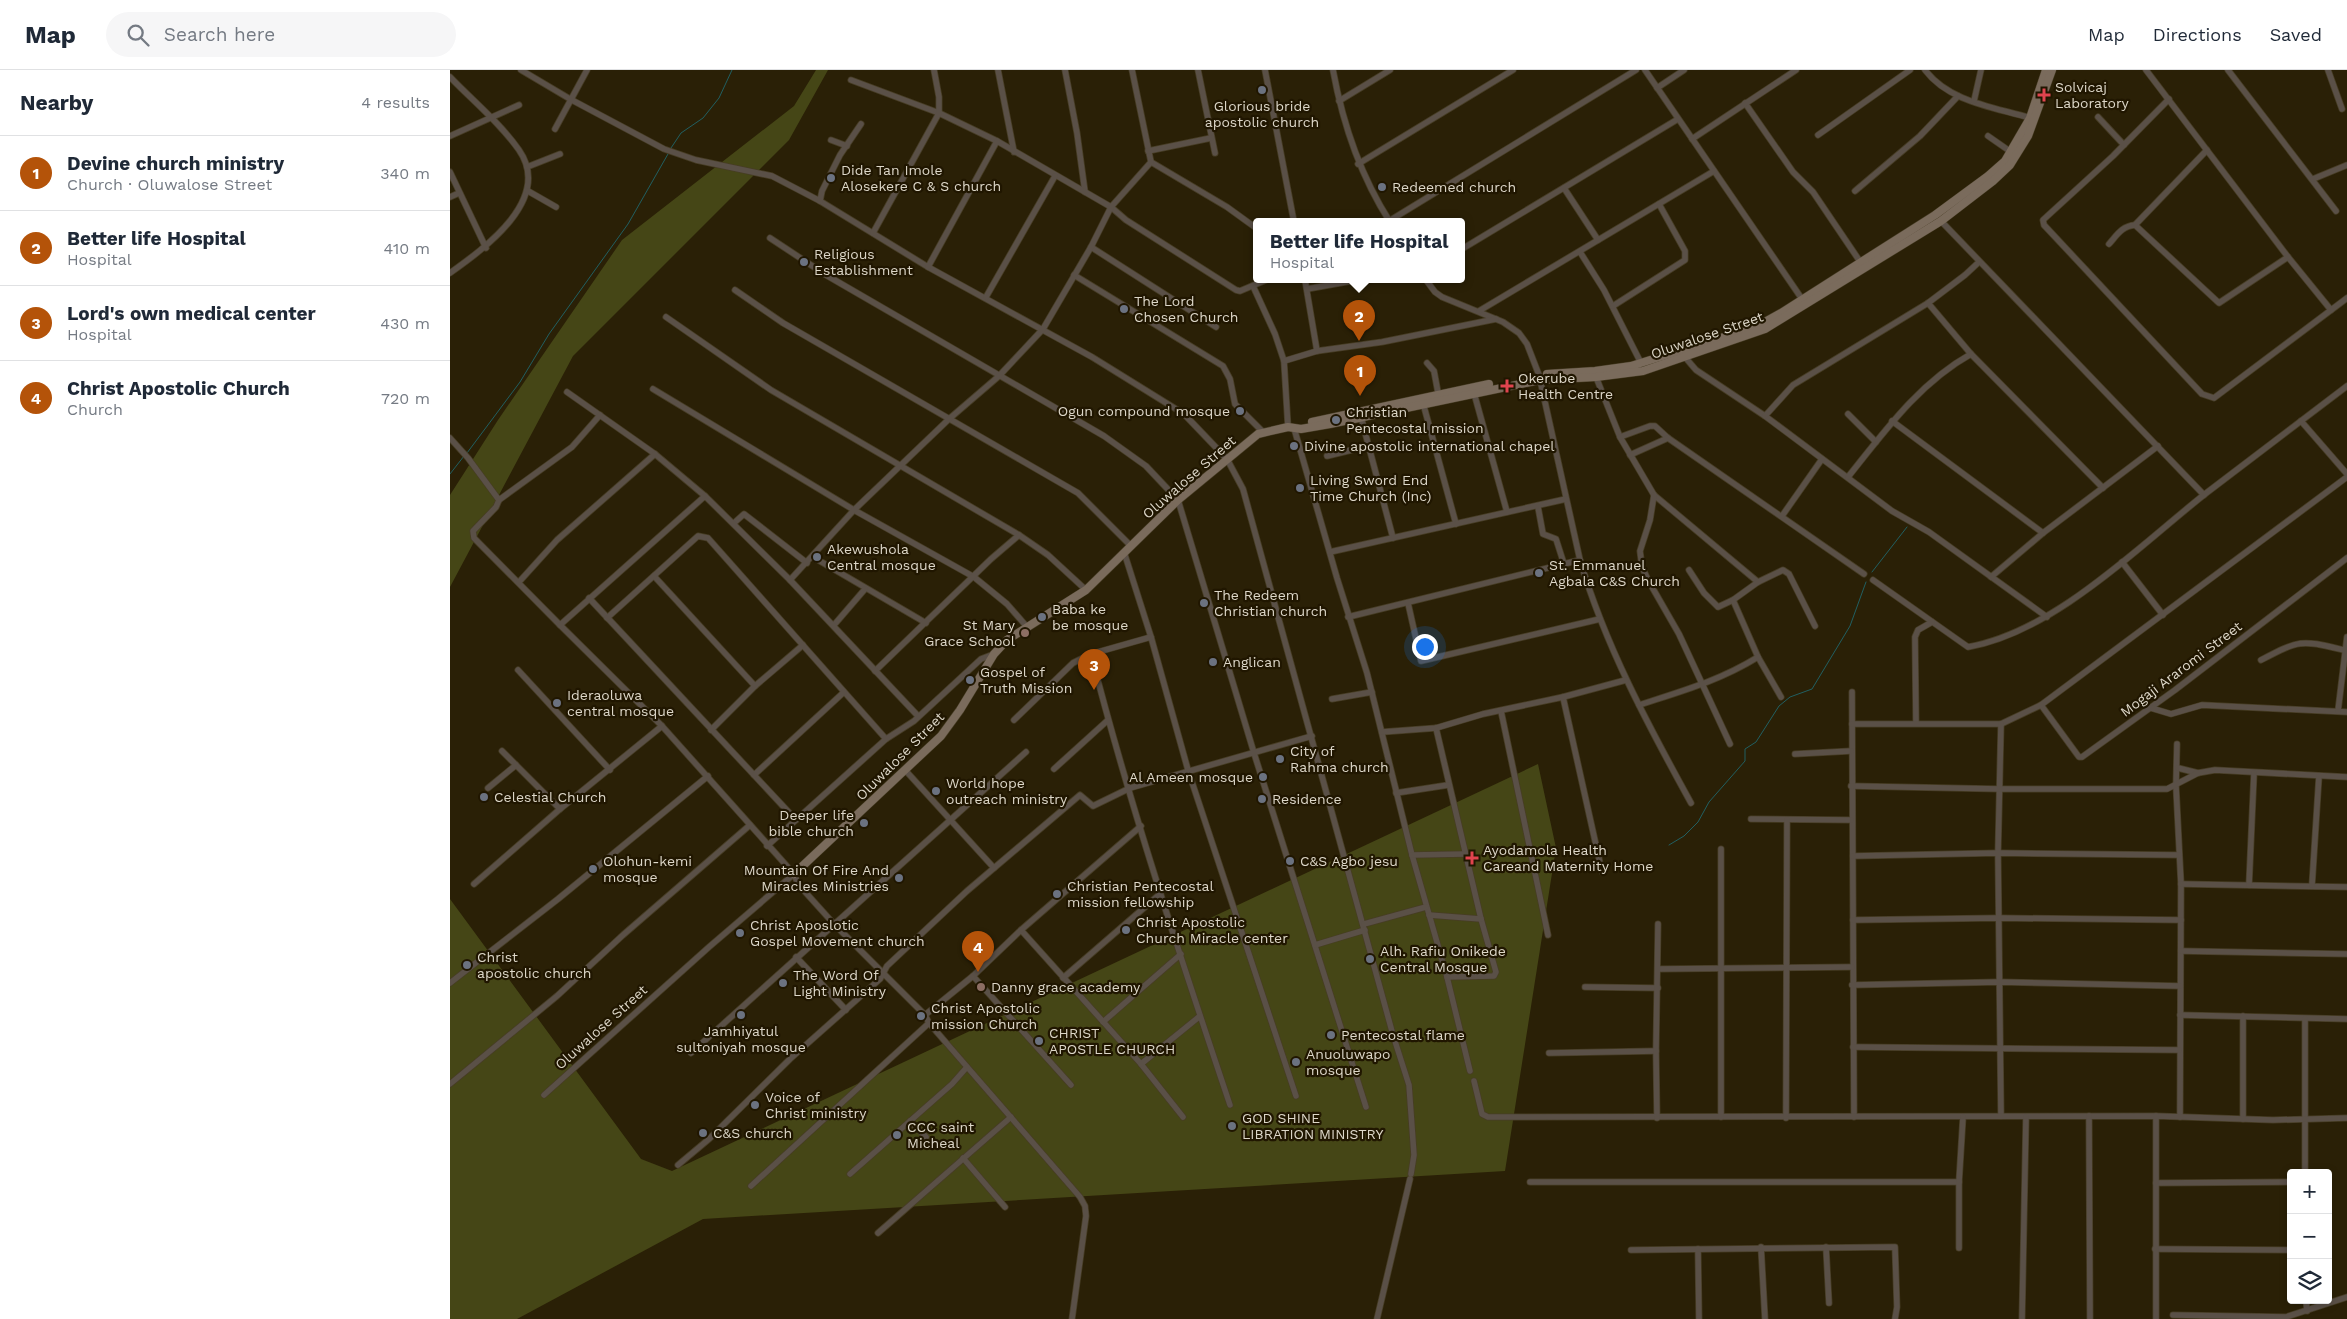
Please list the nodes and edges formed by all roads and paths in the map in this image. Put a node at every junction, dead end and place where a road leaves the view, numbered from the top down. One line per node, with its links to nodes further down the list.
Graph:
1 (521, 70): 28 (street)
2 (587, 70): 28 (street)
3 (934, 70): 35 (street)
4 (998, 70): 53 (street)
5 (1065, 70): 68 (street)
6 (1132, 70): 52 (street)
7 (1198, 70): 45 (street)
8 (1265, 70): 76 (street)
9 (1333, 70): 30 (street)
10 (1390, 70): 30 (street)
11 (1513, 70): 58 (street)
12 (1636, 70): 78 (street)
13 (1645, 70): 26 (street)
14 (1684, 70): 26 (street)
15 (1796, 70): 32 (street)
16 (1910, 70): 42 (street)
17 (1925, 70): 27 (street)
18 (1981, 70): 31 (street)
19 (2046, 70): 38 (street, Oluwalose Street)
20 (2052, 70): 79 (street, Oluwalose Street)
21 (2146, 70): 29 (street)
22 (2228, 70): 64 (street)
23 (2328, 70): 34 (street)
24 (450, 77): 37 (street)
25 (851, 80): 35 (street)
26 (1657, 88): 39 (street)
27 (1958, 96): 31 (street); 67 (street)
28 (570, 99): 41 (street); 71 (street)
29 (2169, 99): 49 (street); 51 (street)
30 (1339, 101): 58 (street)
31 (1974, 101): 38 (street)
32 (1745, 103): 46 (street); 92 (street)
33 (519, 105): 37 (street)
34 (2342, 109)
35 (939, 113): 48 (street); 82 (street)
36 (2098, 117): 49 (street)
37 (489, 118): 43 (street); 60 (street)
38 (2030, 118): 54 (street, Oluwalose Street)
39 (1678, 119): 46 (street); 65 (street)
40 (861, 124): 50 (street)
41 (555, 129)
42 (1818, 135)
43 (450, 136)
44 (1988, 136): 54 (street)
45 (1211, 138): 52 (street); 56 (street)
46 (1692, 139): 61 (street)
47 (831, 140): 50 (street)
48 (997, 142): 53 (street); 93 (street)
49 (2124, 145): 109 (street)
50 (847, 146): 71 (street)
51 (2207, 150): 81 (street); 90 (street)
52 (1148, 151): 57 (street)
53 (1014, 152): 63 (street)
54 (2011, 152): 92 (street, Oluwalose Street)
55 (560, 154): 60 (street)
56 (1215, 154)
57 (1151, 162): 73 (street); 80 (street)
58 (1358, 164): 77 (street)
59 (2347, 165): 64 (street)
60 (527, 167): 66 (street)
61 (1714, 171): 72 (street); 106 (street)
62 (450, 172): 69 (street)
63 (1055, 176): 68 (street); 104 (street)
64 (2313, 179): 75 (street)
65 (1564, 188): 84 (street); 87 (street)
66 (528, 191): 74 (street); 88 (street)
67 (1855, 191)
68 (1085, 192): 73 (street)
69 (459, 193): 70 (street); 88 (street)
70 (450, 197)
71 (820, 201): 82 (street)
72 (1659, 204): 84 (street); 108 (street)
73 (1111, 206): 86 (street); 101 (street)
74 (556, 208)
75 (2336, 211)
76 (1293, 218)
77 (1387, 218)
78 (1396, 218)
79 (1941, 221): 91 (street); 96 (street, Oluwalose Street)
80 (1253, 226)
81 (2135, 226): 85 (street); 90 (street)
82 (873, 233): 93 (street)
83 (770, 238): 121 (street)
84 (1598, 240): 89 (street)
85 (2109, 244)
86 (1091, 247): 95 (street); 113 (street)
87 (1465, 247)
88 (486, 248): 94 (street)
89 (1580, 252): 108 (street); 110 (street)
90 (2288, 257): 109 (street)
91 (1979, 262): 107 (street); 144 (street)
92 (1861, 263): 96 (street, Oluwalose Street)
93 (928, 267): 104 (street)
94 (450, 273)
95 (1074, 275): 114 (street); 138 (street)
96 (1846, 276): 106 (street, Oluwalose Street); 117 (street, Oluwalose Street)
97 (1259, 283): 101 (street)
98 (1306, 283): 102 (street)
99 (1340, 283): 102 (street)
100 (1428, 283): 110 (street)
101 (1252, 286): 118 (street)
102 (1307, 289): 115 (street)
103 (735, 290): 134 (street)
104 (986, 297): 114 (street)
105 (2347, 298): 109 (street)
106 (1802, 299): 120 (street, Oluwalose Street)
107 (1928, 303): 116 (street); 132 (street)
108 (1613, 306): 120 (street)
109 (2331, 310)
110 (1479, 311): 112 (street)
111 (666, 317): 150 (street)
112 (1496, 319): 115 (street); 122 (street)
113 (1216, 327)
114 (1043, 329): 121 (street); 148 (street)
115 (1317, 351): 118 (street)
116 (1971, 354): 135 (street); 153 (street)
117 (1684, 356): 123 (street, Oluwalose Street); 132 (street)
118 (1284, 361): 137 (street)
119 (1427, 363): 128 (street)
120 (1641, 363): 122 (street, Oluwalose Street)
121 (999, 376): 134 (street); 158 (street)
122 (1539, 377): 123 (street, Oluwalose Street); 127 (street, Oluwalose Street); 128 (street, Oluwalose Street); 159 (street)
123 (1596, 377): 139 (street)
124 (2347, 386): 136 (street)
125 (653, 389): 161 (street)
126 (567, 392): 131 (street)
127 (1474, 392): 128 (street, Oluwalose Street); 162 (street)
128 (1439, 397): 129 (street, Oluwalose Street); 137 (street, Oluwalose Street)
129 (1423, 403): 133 (street, Oluwalose Street); 165 (street)
130 (1848, 414): 142 (street)
131 (600, 416): 145 (street); 157 (street)
132 (1765, 416): 149 (street)
133 (1361, 417): 137 (street, Oluwalose Street); 143 (street)
134 (949, 419): 150 (street); 169 (street)
135 (1892, 421): 142 (street); 166 (street)
136 (2301, 421): 151 (street); 154 (street)
137 (1291, 428): 138 (street, Oluwalose Street); 171 (street)
138 (1263, 432): 148 (street, Oluwalose Street)
139 (1620, 437): 141 (street); 146 (street)
140 (450, 438): 157 (street)
141 (1668, 438): 146 (street); 163 (street)
142 (1876, 442): 152 (street)
143 (1368, 446): 147 (street); 168 (street)
144 (2158, 446): 153 (street); 154 (street)
145 (654, 454): 155 (street); 185 (street)
146 (1630, 455): 156 (street)
147 (1326, 456)
148 (1227, 459): 158 (street, Oluwalose Street); 238 (street)
149 (1822, 459): 152 (street); 163 (street)
150 (901, 466): 161 (street); 167 (street)
151 (2347, 475): 192 (street)
152 (1848, 477): 182 (street)
153 (2103, 488): 166 (street)
154 (2204, 495): 176 (street)
155 (705, 496): 164 (street); 189 (street)
156 (1654, 496): 186 (street); 214 (street)
157 (499, 500): 185 (street)
158 (1178, 500): 169 (street, Oluwalose Street); 245 (street)
159 (1566, 500): 160 (street); 174 (street)
160 (1538, 507): 162 (street); 177 (street)
161 (854, 510): 172 (street); 181 (street)
162 (1507, 512): 165 (street)
163 (1782, 516): 179 (street)
164 (734, 523): 175 (street); 183 (street)
165 (1456, 524): 168 (street)
166 (2043, 533): 182 (street)
167 (1019, 534): 181 (street); 188 (street)
168 (1393, 538): 171 (street)
169 (1131, 546): 170 (street, Oluwalose Street)
170 (1124, 552): 188 (street, Oluwalose Street); 204 (street)
171 (1330, 552): 193 (street)
172 (813, 557): 175 (street); 187 (street)
173 (2347, 558): 224 (street, Mogaji Araromi Street)
174 (1580, 560): 177 (street); 196 (street)
175 (808, 562): 183 (street)
176 (2122, 562): 192 (street); 194 (street)
177 (1564, 564): 191 (street)
178 (1689, 570): 190 (street)
179 (1864, 574)
180 (654, 576): 195 (street); 205 (street); 215 (street)
181 (974, 577): 198 (street); 202 (street)
182 (1991, 577): 194 (street)
183 (790, 580): 200 (street)
184 (1873, 580): 197 (street)
185 (518, 582): 199 (street)
186 (1758, 582): 190 (street); 201 (street)
187 (865, 589): 198 (street); 200 (street)
188 (1086, 590): 202 (street, Oluwalose Street)
189 (589, 598): 195 (street); 199 (street)
190 (1734, 600): 209 (street)
191 (1408, 603): 193 (street); 196 (street)
192 (2163, 615): 223 (street)
193 (1348, 617): 217 (street)
194 (2047, 617): 197 (street)
195 (607, 618): 236 (street)
196 (1600, 619): 213 (street)
197 (1932, 622): 231 (street)
198 (926, 623): 212 (street)
199 (560, 625): 234 (street)
200 (834, 626): 212 (street)
201 (1815, 626)
202 (1028, 628): 207 (street, Oluwalose Street)
203 (2347, 637): 206 (street)
204 (1151, 638): 208 (street); 251 (street)
205 (803, 645): 215 (street); 216 (street)
206 (2344, 650): 210 (street); 226 (street)
207 (994, 654): 228 (street); 252 (street, Oluwalose Street)
208 (1091, 654): 229 (street); 230 (street)
209 (1758, 657): 214 (street); 220 (street)
210 (2261, 660)
211 (518, 670): 250 (street)
212 (875, 670): 228 (street)
213 (1626, 680): 219 (street); 222 (street)
214 (1703, 685): 222 (street); 240 (street)
215 (755, 686): 236 (street)
216 (844, 692): 239 (street); 255 (street)
217 (1372, 692): 221 (street); 237 (street)
218 (1852, 692): 232 (street)
219 (1563, 697): 225 (street); 283 (street)
220 (1781, 697)
221 (1332, 699)
222 (1639, 705): 266 (street)
223 (2041, 705): 224 (street, Mogaji Araromi Street); 233 (street)
224 (2151, 708): 226 (street)
225 (1501, 711): 235 (street); 301 (street)
226 (2338, 711): 227 (street)
227 (2347, 712)
228 (918, 716): 239 (street)
229 (1014, 720)
230 (1108, 720): 249 (street); 263 (street)
231 (1916, 723): 232 (street); 233 (street)
232 (1852, 724): 243 (street)
233 (2000, 724): 264 (street)
234 (662, 726): 250 (street); 256 (street)
235 (1436, 728): 237 (street); 259 (street)
236 (711, 730): 255 (street)
237 (1382, 732): 265 (street)
238 (1312, 736): 245 (street); 299 (street)
239 (886, 739): 268 (street)
240 (1730, 744)
241 (2177, 744): 248 (street)
242 (502, 751): 247 (street)
243 (1851, 751): 246 (street); 260 (street)
244 (1026, 752): 269 (street)
245 (1254, 753): 251 (street); 302 (street)
246 (1795, 754)
247 (516, 765): 262 (street); 267 (street)
248 (2178, 768): 253 (street); 261 (street)
249 (1054, 769)
250 (610, 770): 267 (street)
251 (1188, 770): 263 (street); 343 (street)
252 (906, 771): 269 (street); 284 (street, Oluwalose Street)
253 (2198, 773): 254 (street); 261 (street)
254 (2254, 773): 257 (street); 287 (street)
255 (754, 775): 268 (street)
256 (708, 776): 273 (street); 316 (street)
257 (2319, 776): 258 (street); 288 (street)
258 (2347, 777)
259 (1448, 785): 265 (street); 279 (street)
260 (1851, 786): 264 (street); 272 (street)
261 (2176, 786): 264 (street); 280 (street)
262 (488, 788)
263 (1130, 788): 274 (street); 282 (street)
264 (2000, 789): 277 (street)
265 (1396, 793): 278 (street)
266 (1691, 803)
267 (560, 808): 285 (street)
268 (796, 820): 275 (street)
269 (951, 820): 282 (street); 297 (street)
270 (1751, 820): 271 (street)
271 (1787, 820): 272 (street); 309 (street)
272 (1851, 820): 281 (street)
273 (750, 825): 275 (street); 340 (street)
274 (1141, 826): 290 (street); 300 (street)
275 (767, 846): 284 (street)
276 (1721, 849): 308 (street)
277 (1998, 853): 280 (street); 281 (street); 293 (street)
278 (1412, 854): 279 (street); 291 (street)
279 (1465, 854): 294 (street)
280 (2179, 855): 286 (street)
281 (1853, 856): 295 (street)
282 (994, 868): 311 (street)
283 (1602, 872)
284 (794, 874): 297 (street); 342 (street, Oluwalose Street)
285 (474, 884)
286 (2181, 884): 287 (street); 296 (street)
287 (2249, 885): 288 (street)
288 (2312, 885): 289 (street)
289 (2347, 887)
290 (1160, 894): 304 (street); 314 (street)
291 (1426, 907): 292 (street); 299 (street)
292 (1430, 915): 294 (street); 313 (street)
293 (1999, 918): 295 (street); 296 (street); 315 (street)
294 (1481, 919): 313 (street)
295 (1853, 920): 307 (street)
296 (2181, 920): 303 (street)
297 (834, 924): 306 (street); 311 (street)
298 (1658, 924): 310 (street)
299 (1365, 927): 302 (street); 389 (street)
300 (1021, 930): 312 (street); 314 (street)
301 (1548, 935)
302 (1315, 945): 345 (street)
303 (2181, 951): 305 (street); 318 (street)
304 (1181, 954): 324 (street); 328 (street)
305 (2347, 954)
306 (796, 957): 321 (street); 334 (street)
307 (1852, 967): 309 (street); 317 (street)
308 (1720, 968): 309 (street); 310 (street); 351 (street)
309 (1787, 968): 357 (street)
310 (1658, 969): 320 (street)
311 (883, 973): 321 (street); 323 (street)
312 (974, 976): 323 (street); 341 (street)
313 (1447, 977): 338 (street)
314 (1063, 978): 328 (street)
315 (2000, 982): 317 (street); 318 (street); 331 (street)
316 (450, 983)
317 (1852, 985): 330 (street)
318 (2180, 986): 322 (street)
319 (1585, 988): 320 (street)
320 (1658, 988): 333 (street)
321 (846, 1010): 364 (street)
322 (2180, 1014): 325 (street); 332 (street)
323 (925, 1015): 329 (street)
324 (1200, 1016): 336 (street); 344 (street)
325 (2244, 1016): 326 (street); 359 (street)
326 (2305, 1019): 327 (street); 360 (street)
327 (2347, 1019)
328 (1103, 1022): 336 (street)
329 (929, 1023): 337 (street); 371 (street)
330 (1853, 1048): 331 (street); 352 (street)
331 (2000, 1048): 332 (street); 346 (street)
332 (2179, 1050): 355 (street)
333 (1656, 1051): 335 (street); 356 (street)
334 (691, 1053)
335 (1549, 1053)
336 (1140, 1064): 350 (street)
337 (967, 1067): 349 (street); 361 (street)
338 (1470, 1071)
339 (1474, 1081): 356 (street)
340 (450, 1084)
341 (1071, 1085)
342 (544, 1095)
343 (1296, 1096)
344 (1230, 1105)
345 (1366, 1107)
346 (2001, 1116): 353 (street); 354 (street)
347 (2089, 1116): 348 (street); 354 (street); 394 (street)
348 (2156, 1116): 355 (street); 370 (street)
349 (1011, 1117): 363 (street); 388 (street)
350 (1183, 1117)
351 (1721, 1117): 356 (street); 357 (street)
352 (1854, 1117): 353 (street); 357 (street)
353 (1963, 1117): 368 (street)
354 (2026, 1117): 393 (street)
355 (2180, 1117): 359 (street)
356 (1657, 1118)
357 (1786, 1118)
358 (2347, 1118): 360 (street)
359 (2244, 1119): 360 (street)
360 (2306, 1120): 365 (street)
361 (910, 1121): 362 (street); 366 (street)
362 (926, 1138)
363 (964, 1158): 372 (street); 373 (street)
364 (678, 1165)
365 (2305, 1169)
366 (850, 1174)
367 (1530, 1182): 368 (street)
368 (1959, 1182): 376 (street)
369 (2287, 1182): 370 (street)
370 (2156, 1183): 378 (street)
371 (751, 1186)
372 (1005, 1207)
373 (878, 1233)
374 (1762, 1247): 375 (street); 377 (street); 391 (street)
375 (1826, 1247): 382 (street); 392 (street)
376 (1959, 1248)
377 (1698, 1249): 379 (street); 390 (street)
378 (2155, 1249): 380 (street); 395 (street)
379 (1631, 1250)
380 (2287, 1250)
381 (2347, 1297): 384 (street)
382 (1829, 1303)
383 (2306, 1304): 384 (street)
384 (2307, 1311): 387 (street)
385 (2173, 1315): 386 (street)
386 (2218, 1317): 387 (street)
387 (2286, 1318)
388 (1072, 1319)
389 (1377, 1319)
390 (1699, 1319)
391 (1765, 1319)
392 (1895, 1319)
393 (2022, 1319)
394 (2090, 1319)
395 (2156, 1319)

